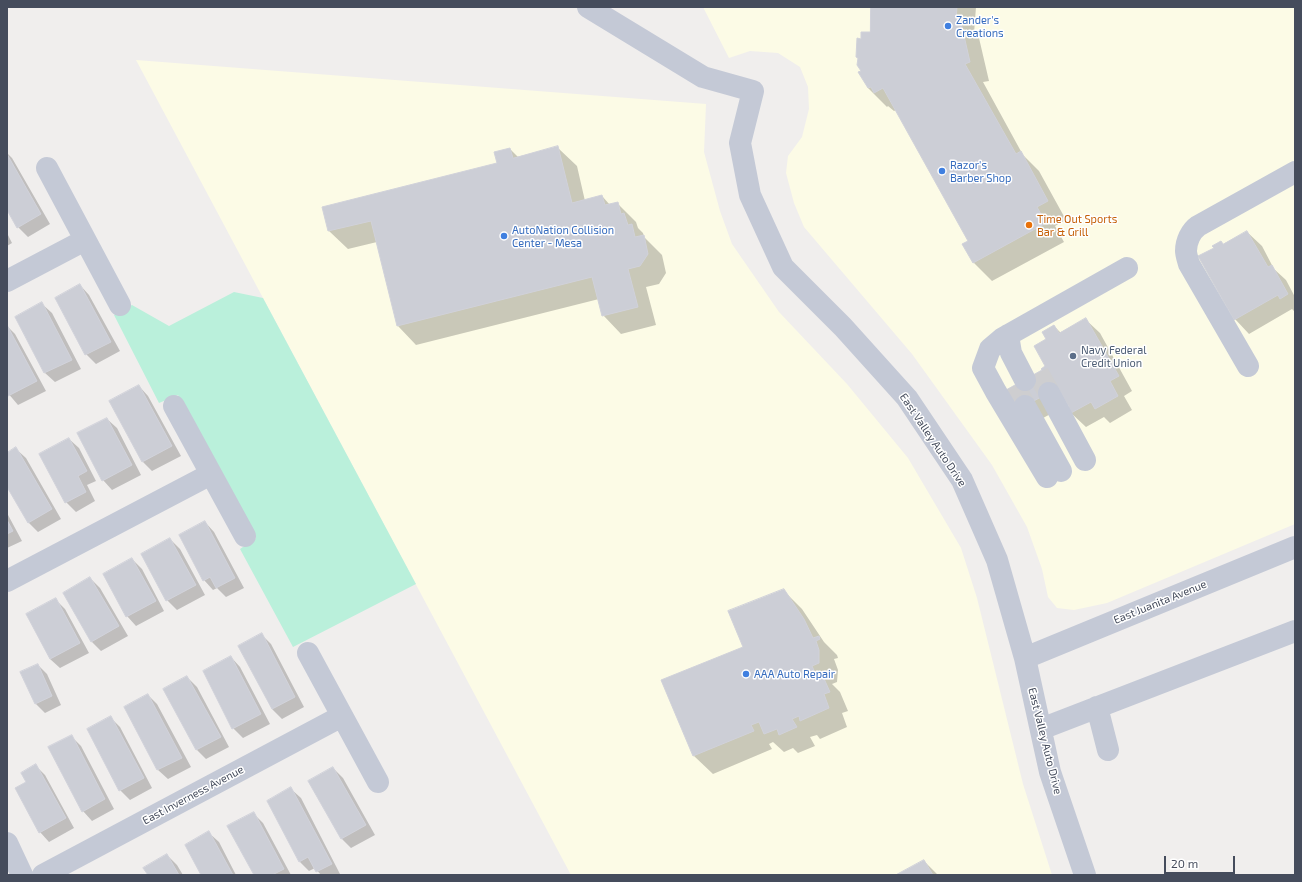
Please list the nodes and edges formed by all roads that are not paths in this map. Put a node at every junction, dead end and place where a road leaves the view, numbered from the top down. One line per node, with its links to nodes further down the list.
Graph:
1 (588, 7): 19 (street, East Valley Auto Drive)
2 (46, 168): 4 (street)
3 (1295, 172): 9 (street)
4 (85, 240): 6 (street); 7 (street)
5 (1127, 268): 8 (street)
6 (7, 281)
7 (120, 305)
8 (1008, 336): 10 (street); 11 (street)
9 (1248, 366)
10 (1026, 379)
11 (1037, 399)
12 (174, 406): 13 (street)
13 (211, 474): 14 (street); 16 (street)
14 (245, 536)
15 (1295, 547): 19 (street, East Juanita Avenue)
16 (7, 581)
17 (1295, 631): 20 (street)
18 (308, 653): 21 (street)
19 (1025, 658): 22 (street, East Valley Auto Drive)
20 (1097, 706): 22 (street); 23 (street)
21 (342, 716): 24 (street); 27 (street, East Inverness Avenue)
22 (1041, 729): 28 (street, East Valley Auto Drive)
23 (1108, 750)
24 (378, 782)
25 (7, 843): 26 (street)
26 (22, 875)
27 (43, 875)
28 (1085, 875)

